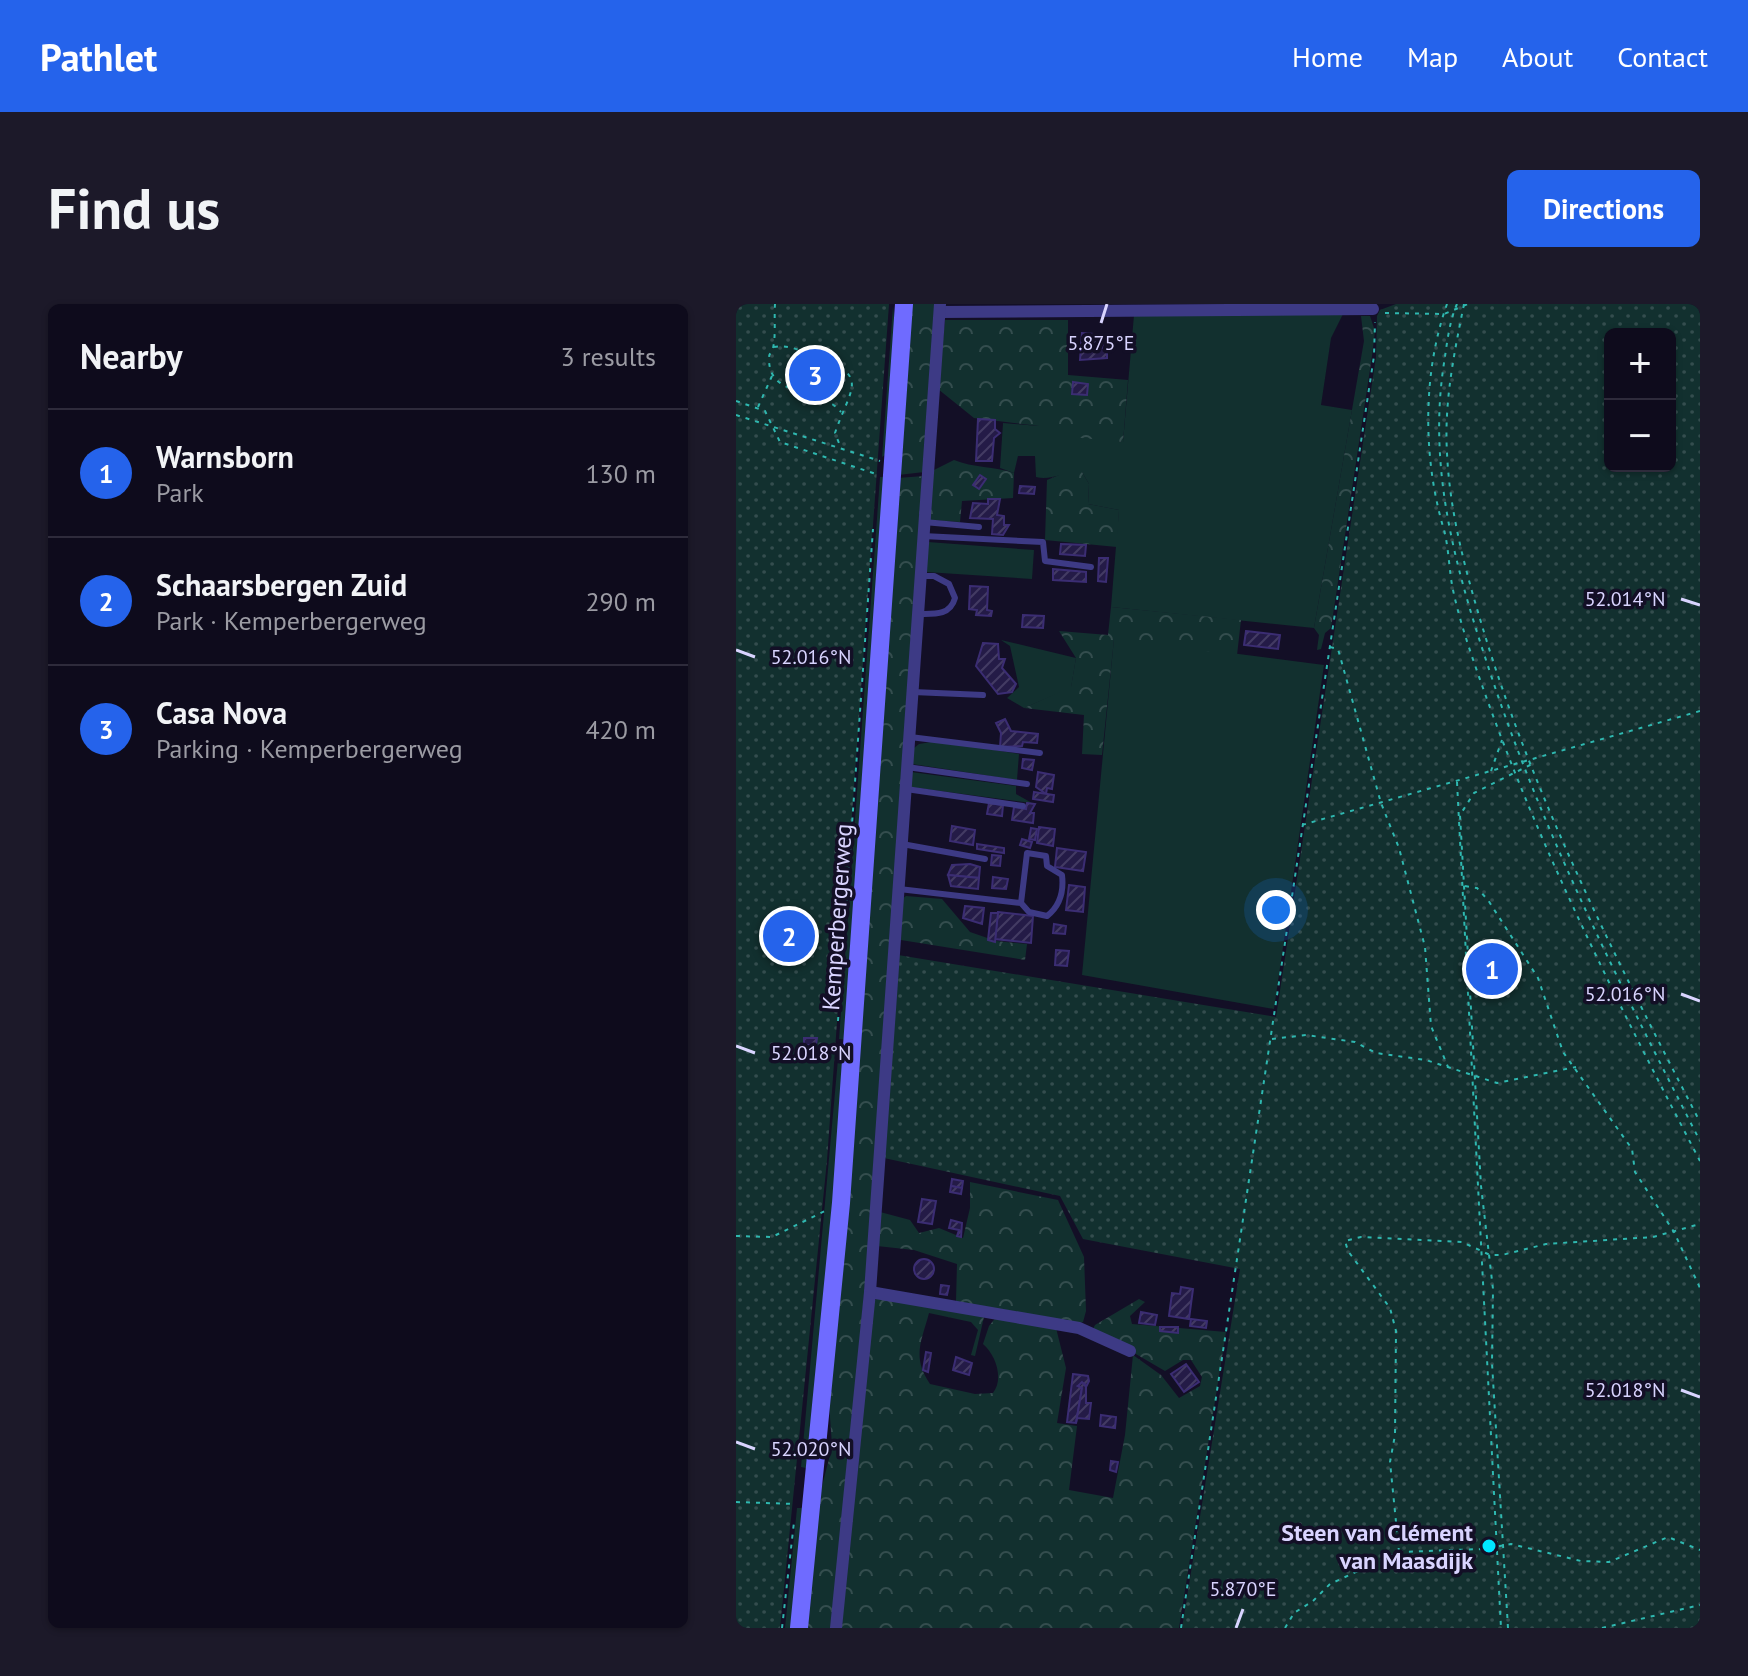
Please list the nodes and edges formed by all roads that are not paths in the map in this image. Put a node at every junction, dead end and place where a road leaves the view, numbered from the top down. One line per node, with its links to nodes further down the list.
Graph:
1 (904, 304): 24 (main road, Kemperbergerweg)
2 (940, 308): 3 (street); 6 (street)
3 (1138, 308): 4 (street)
4 (1373, 309)
5 (979, 527): 6 (lane)
6 (924, 529): 7 (lane); 8 (street)
7 (1091, 567)
8 (920, 576): 9 (street); 9 (lane)
9 (918, 614): 10 (street)
10 (913, 692): 11 (lane); 12 (street)
11 (983, 695)
12 (910, 737): 13 (lane); 14 (street)
13 (1040, 753)
14 (907, 767): 15 (lane); 16 (street)
15 (1027, 784)
16 (906, 789): 17 (lane); 18 (street)
17 (1023, 806)
18 (902, 844): 19 (lane); 20 (street)
19 (985, 859)
20 (899, 889): 21 (lane); 22 (street)
21 (1021, 903): 21 (lane)
22 (870, 1292): 23 (street); 25 (street)
23 (1130, 1351)
24 (799, 1628)
25 (836, 1628)

